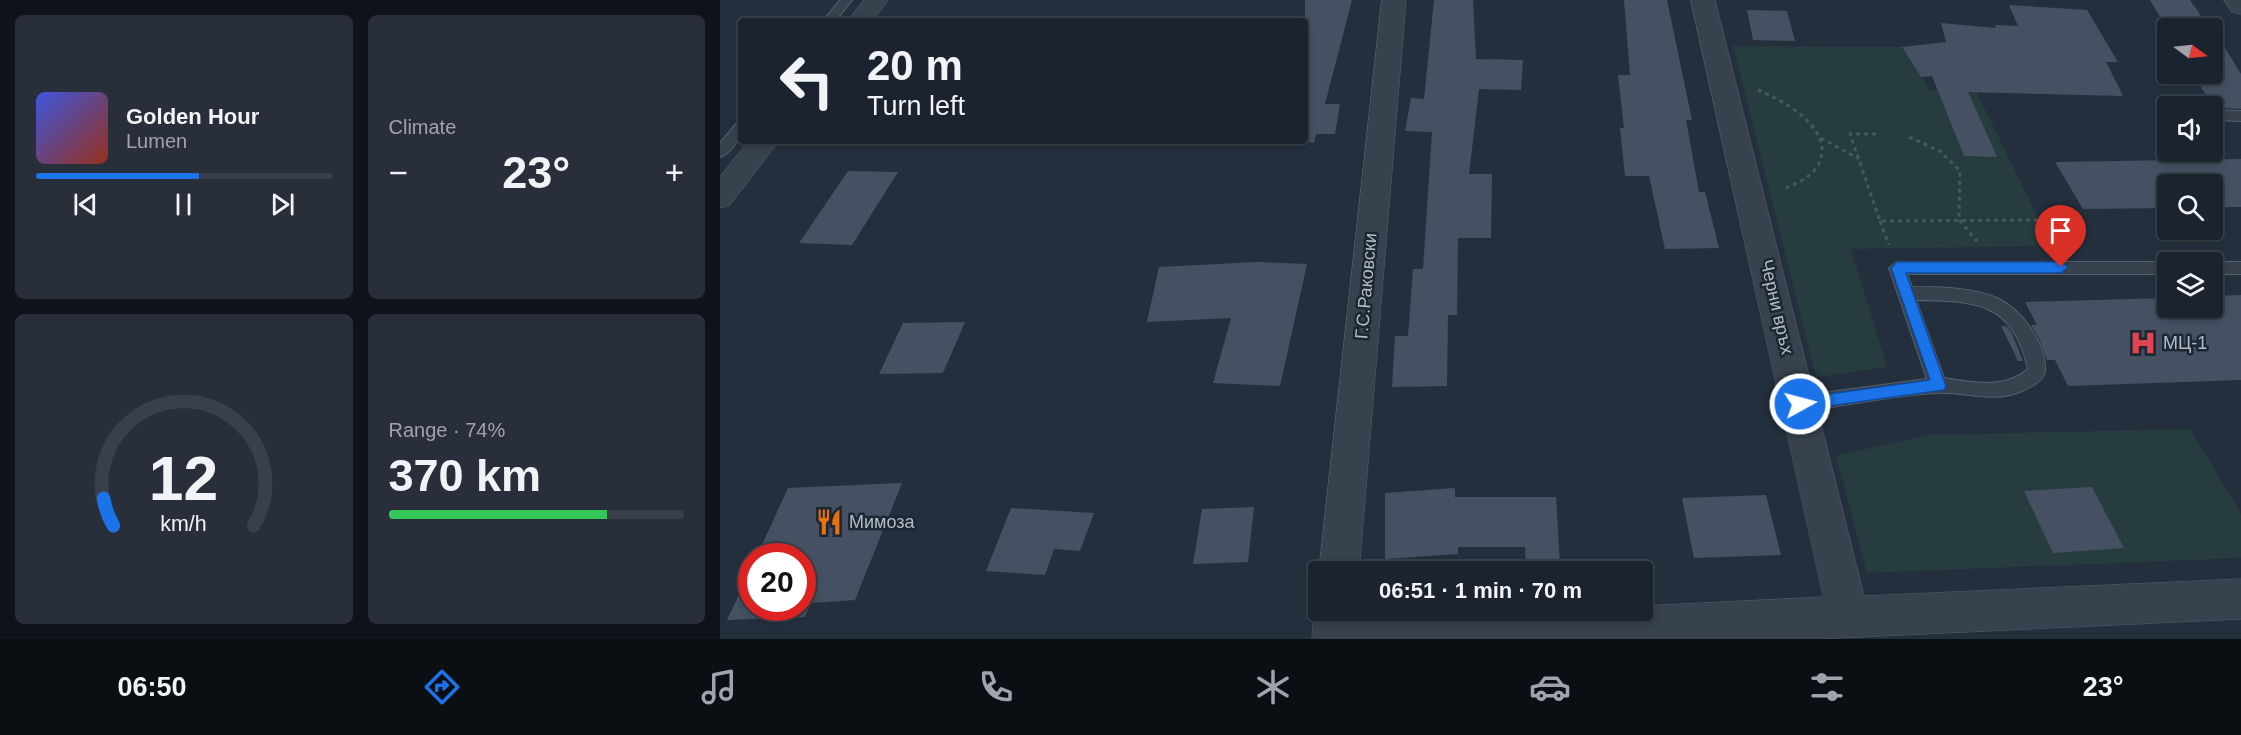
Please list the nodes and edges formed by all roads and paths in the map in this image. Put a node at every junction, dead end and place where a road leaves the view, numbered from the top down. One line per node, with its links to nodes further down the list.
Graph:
1 (846, 0): 7 (lane)
2 (876, 0): 8 (street)
3 (1394, 0): 30 (street, Г.С.Раковски)
4 (1703, 0): 9 (street, Черни връх)
5 (2236, 0): 6 (street)
6 (2241, 8)
7 (831, 18)
8 (862, 18)
9 (1723, 82): 15 (path); 20 (street, Черни връх)
10 (2223, 115): 11 (lane)
11 (2241, 116)
12 (738, 131): 17 (lane)
13 (1876, 134): 18 (path)
14 (1909, 137): 21 (path)
15 (1820, 138): 18 (path); 20 (path)
16 (763, 144): 19 (street)
17 (720, 152)
18 (1859, 159): 21 (path)
19 (720, 197)
20 (1751, 200): 29 (street, Черни връх)
21 (1959, 220): 22 (path); 23 (path)
22 (2039, 220)
23 (1998, 267): 24 (lane); 27 (lane)
24 (2157, 268)
25 (2223, 268): 26 (lane)
26 (2241, 268)
27 (1906, 293): 28 (lane); 28 (lane)
28 (1938, 386): 29 (lane)
29 (1800, 404): 32 (street, Черни връх)
30 (1340, 561)
31 (2241, 599): 32 (street)
32 (1848, 615): 35 (street)
33 (1334, 621): 34 (street)
34 (1333, 639)
35 (1365, 639)

